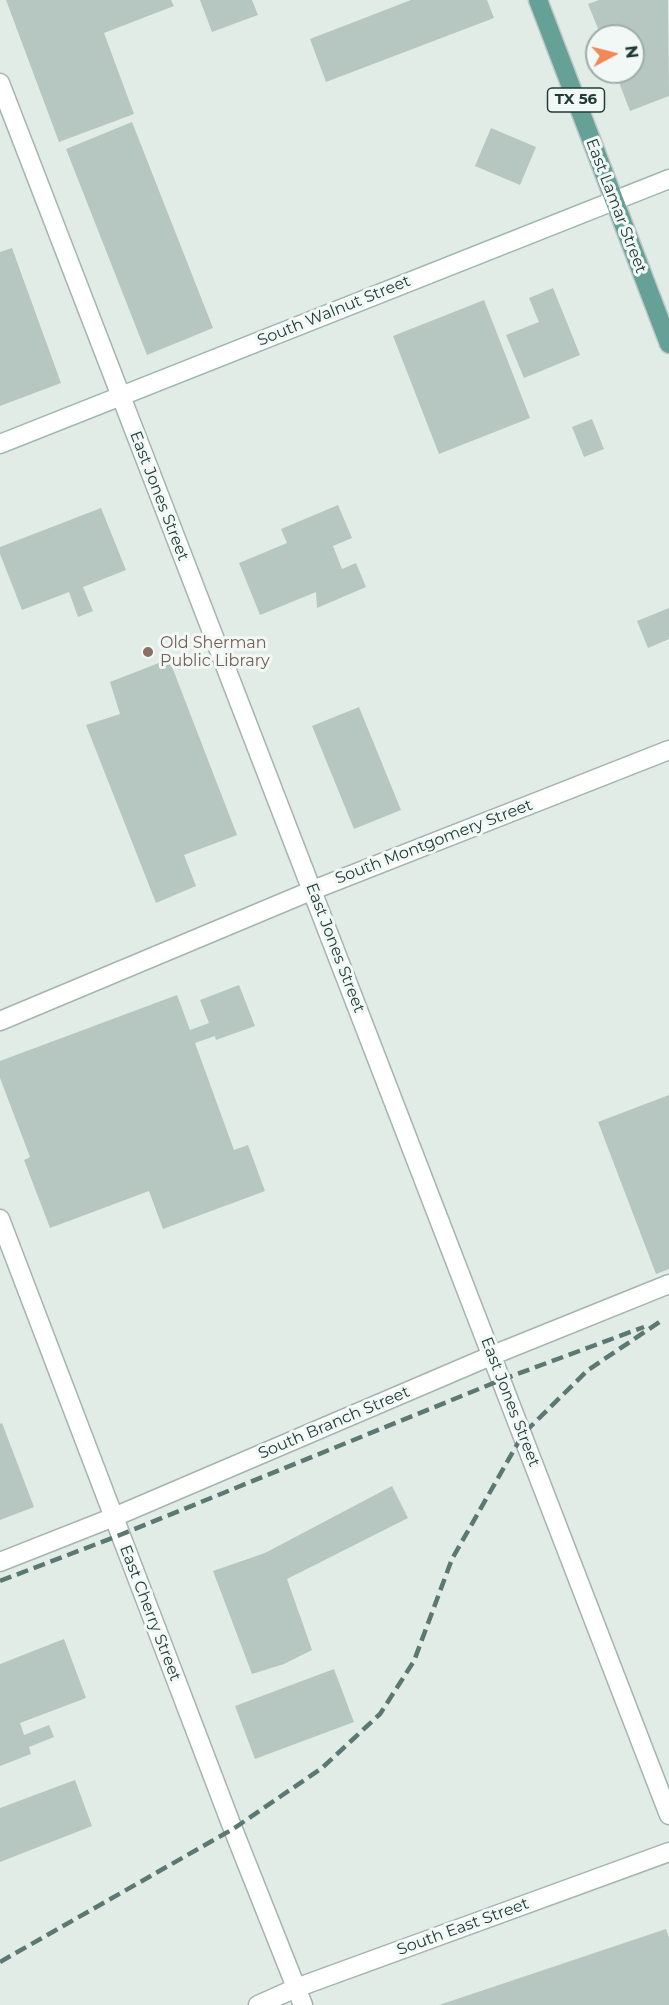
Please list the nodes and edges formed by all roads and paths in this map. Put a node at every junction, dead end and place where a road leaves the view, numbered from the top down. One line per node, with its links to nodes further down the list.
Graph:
1 (538, 0): 4 (main road, East Lamar Street / TX 56)
2 (0, 83): 6 (street, East Jones Street)
3 (669, 179): 4 (street, South Walnut Street)
4 (614, 200): 5 (main road, East Lamar Street / TX 56); 6 (street, South Walnut Street)
5 (669, 344)
6 (120, 397): 7 (street, South Walnut Street); 9 (street, East Jones Street)
7 (0, 444)
8 (669, 750): 9 (street, South Montgomery Street)
9 (313, 890): 10 (street, South Montgomery Street); 13 (street, East Jones Street)
10 (0, 1021)
11 (0, 1219): 14 (street, East Cherry Street)
12 (669, 1284): 13 (street, South Branch Street)
13 (493, 1355): 14 (street, South Branch Street); 16 (street, East Jones Street)
14 (114, 1517): 15 (street, South Branch Street); 18 (street, East Cherry Street)
15 (0, 1562)
16 (669, 1815)
17 (669, 1852): 18 (street, South East Street)
18 (300, 1997): 19 (street, South East Street)
19 (258, 2005)

